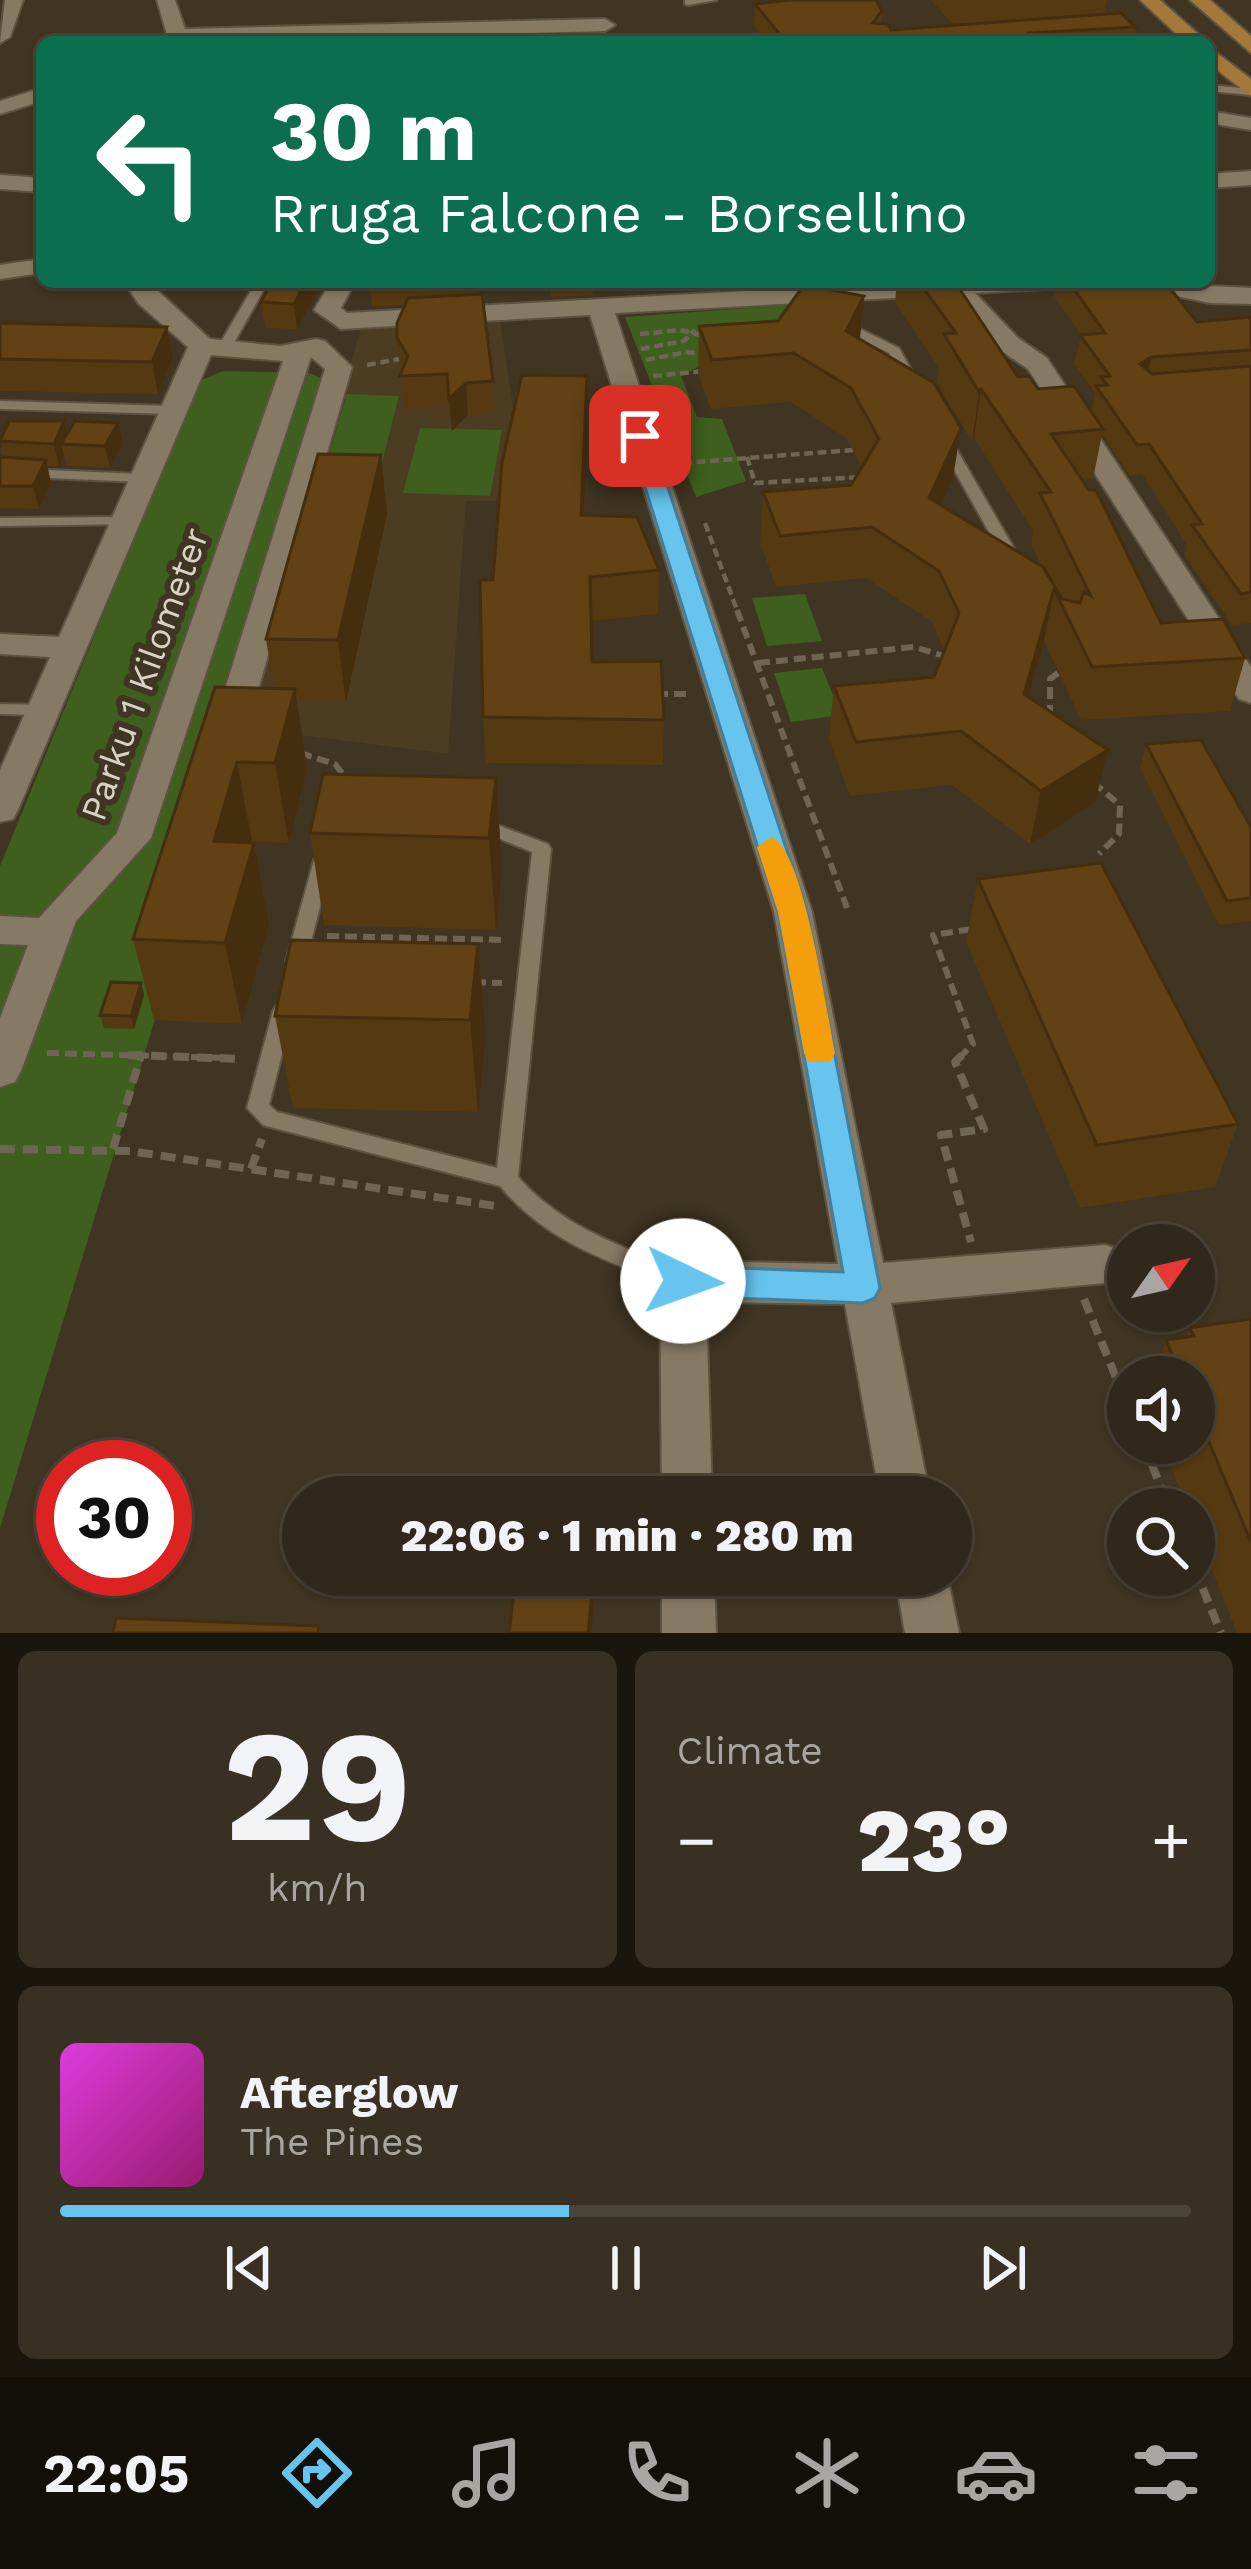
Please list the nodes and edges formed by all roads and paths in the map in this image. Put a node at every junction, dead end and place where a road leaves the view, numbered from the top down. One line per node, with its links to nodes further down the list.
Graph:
1 (14, 0): 8 (street)
2 (166, 0): 9 (street)
3 (712, 0): 6 (lane)
4 (1149, 0): 11 (main road)
5 (1199, 0): 12 (main road)
6 (688, 2)
7 (604, 25): 10 (street)
8 (2, 29)
9 (177, 36)
10 (244, 36)
11 (1190, 36)
12 (1247, 40)
13 (1215, 61): 15 (main road)
14 (1215, 88): 15 (lane)
15 (1251, 91)
16 (36, 96): 17 (street)
17 (0, 108)
18 (1251, 124): 19 (street)
19 (1215, 126)
20 (1215, 126): 21 (street)
21 (1251, 136)
22 (0, 182): 23 (street)
23 (36, 184)
24 (36, 267): 25 (street)
25 (0, 272)
26 (139, 288): 40 (street)
27 (257, 288): 40 (lane)
28 (340, 288): 36 (street)
29 (918, 288): 32 (street)
30 (956, 288): 68 (street)
31 (1174, 288): 33 (street)
32 (836, 295): 34 (street); 49 (lane)
33 (1251, 296)
34 (699, 302): 35 (street); 37 (path)
35 (600, 307): 36 (street); 70 (street)
36 (341, 321): 41 (street)
37 (694, 332): 38 (path); 39 (path); 42 (path)
38 (632, 335)
39 (710, 338)
40 (213, 347): 41 (street); 51 (street)
41 (308, 349): 73 (street); 85 (street, Parku 1 Kilometer)
42 (638, 349)
43 (711, 356): 45 (path)
44 (399, 359): 47 (path)
45 (643, 361)
46 (718, 365): 48 (path)
47 (350, 368)
48 (649, 377)
49 (915, 389)
50 (0, 405): 51 (lane)
51 (171, 410): 58 (street)
52 (937, 427): 62 (lane)
53 (853, 450): 54 (path)
54 (747, 457): 55 (path); 57 (path)
55 (682, 463)
56 (0, 472): 58 (lane)
57 (866, 476)
58 (141, 478): 60 (street)
59 (704, 518): 66 (path)
60 (123, 521): 61 (lane); 64 (street)
61 (0, 522)
62 (1029, 588)
63 (0, 644): 64 (street)
64 (70, 648): 72 (street)
65 (947, 657): 66 (path)
66 (758, 662): 82 (path)
67 (1070, 663): 74 (path)
68 (1251, 692)
69 (635, 694): 70 (path)
70 (720, 694): 102 (street)
71 (0, 709): 72 (lane)
72 (43, 710): 78 (street)
73 (232, 721)
74 (1056, 732)
75 (292, 750): 76 (path)
76 (346, 779)
77 (1091, 780): 81 (path)
78 (0, 810)
79 (465, 818): 88 (lane)
80 (329, 837): 86 (lane)
81 (1099, 854)
82 (847, 908)
83 (976, 928): 100 (path)
84 (0, 930): 85 (street)
85 (52, 932): 94 (street, Parku 1 Kilometer)
86 (303, 935): 87 (path); 93 (lane)
87 (417, 938): 88 (path); 89 (path)
88 (533, 941): 91 (lane)
89 (413, 960)
90 (470, 982): 91 (path)
91 (530, 983): 97 (lane)
92 (141, 1055): 93 (path); 94 (path); 96 (path)
93 (271, 1060): 97 (lane)
94 (4, 1061)
95 (0, 1149): 96 (path)
96 (112, 1150): 98 (path)
97 (507, 1179): 101 (lane)
98 (487, 1205)
99 (1088, 1266): 100 (street); 103 (path)
100 (982, 1280): 102 (street)
101 (683, 1281): 102 (street); 104 (street)
102 (863, 1288): 105 (street)
103 (1114, 1356)
104 (687, 1476)
105 (901, 1476)
106 (688, 1596): 109 (street)
107 (925, 1596): 110 (street)
108 (1206, 1596): 111 (path)
109 (689, 1633)
110 (932, 1633)
111 (1221, 1633)

